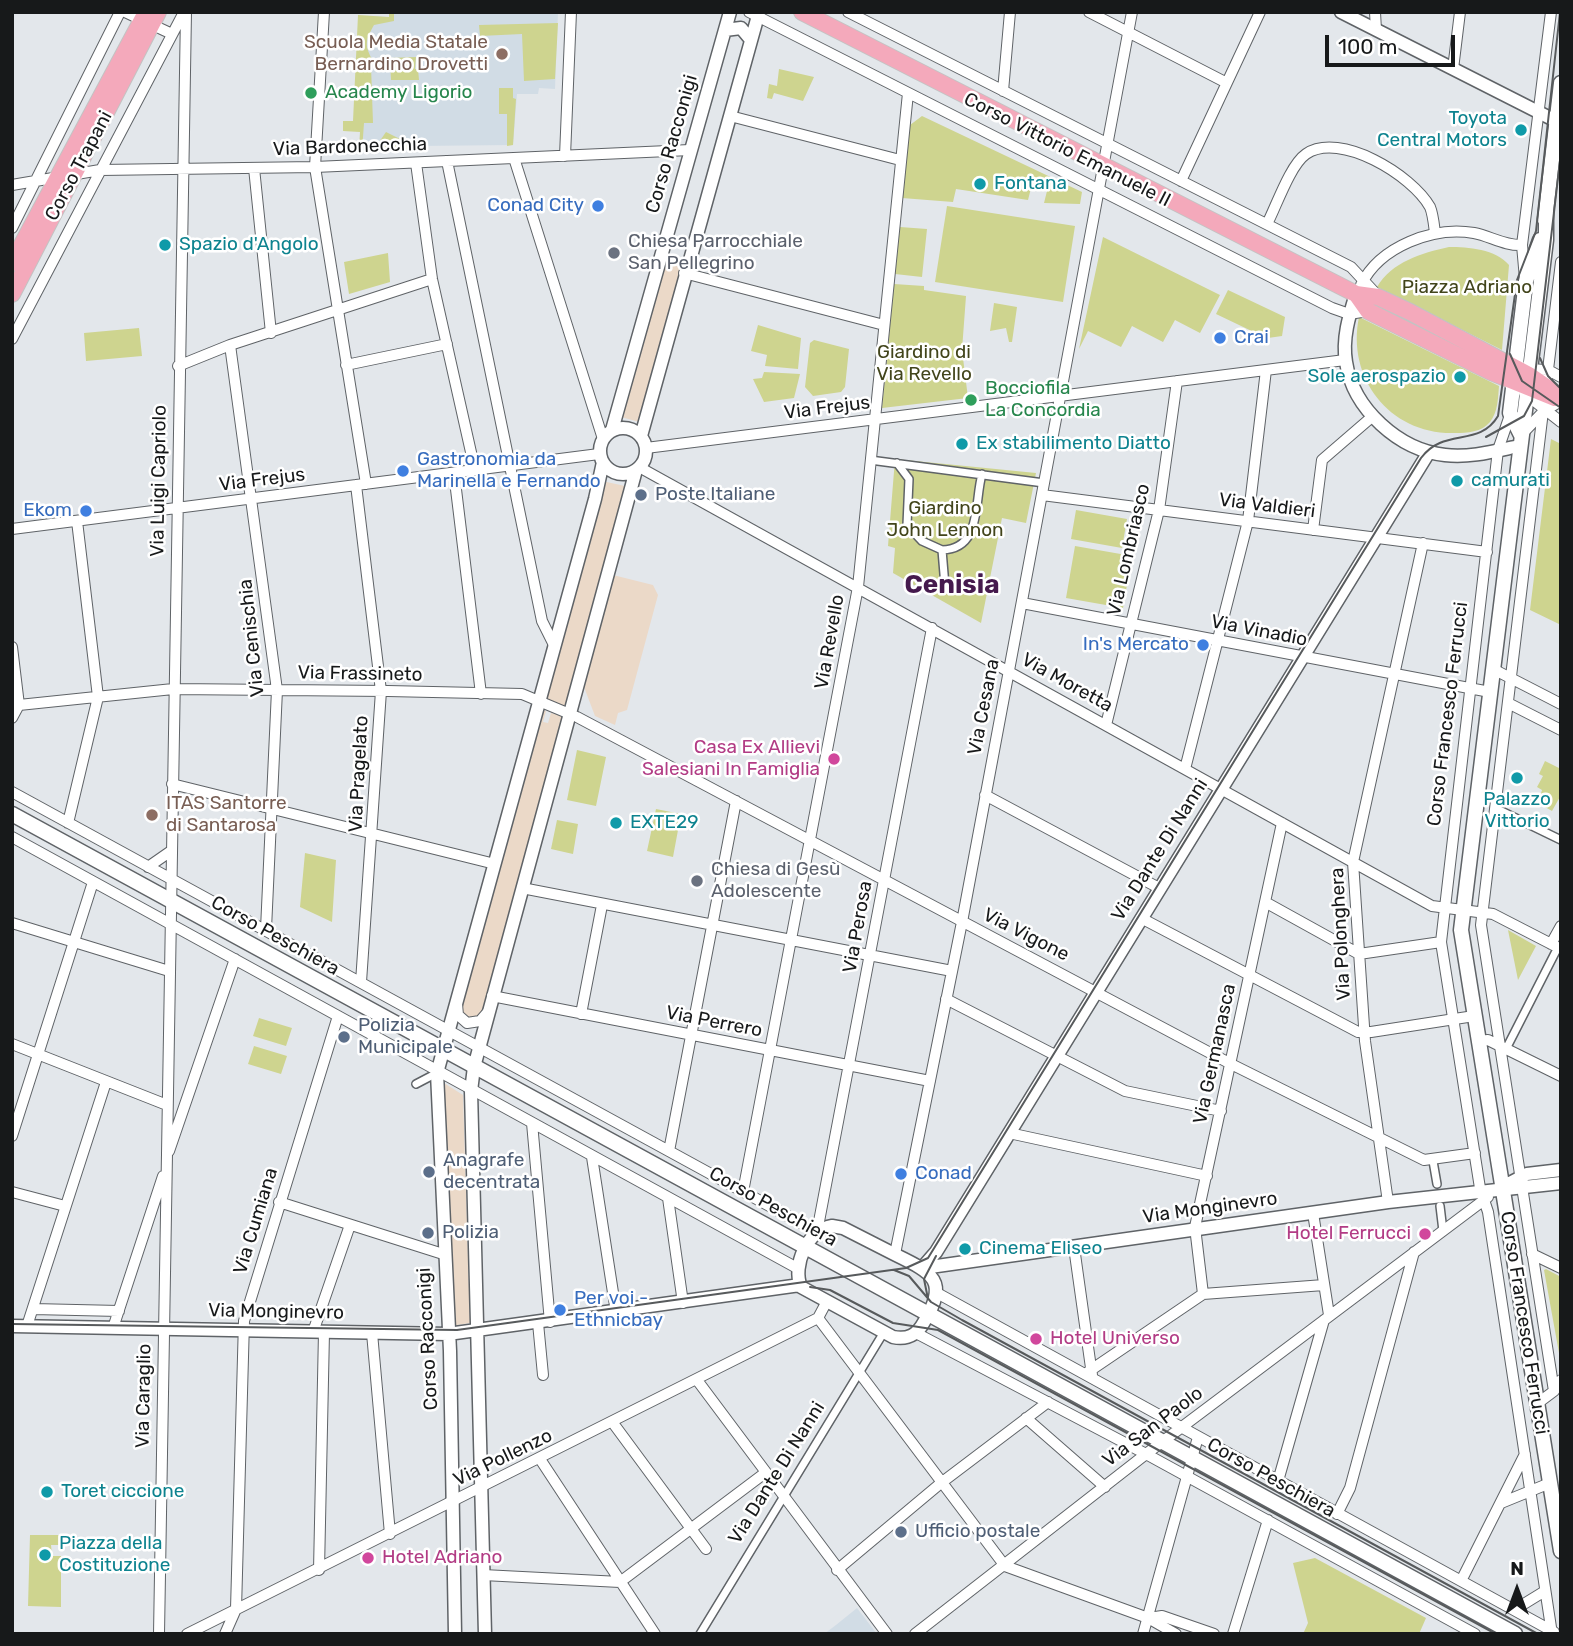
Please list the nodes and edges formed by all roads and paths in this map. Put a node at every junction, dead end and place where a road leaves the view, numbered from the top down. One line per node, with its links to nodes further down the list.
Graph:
1 (120, 12): 48 (street, Corso Trapani)
2 (125, 12): 18 (street)
3 (185, 12): 22 (street, Corso Trapani); 24 (street, Via Luigi Capriolo)
4 (324, 12): 41 (street, Via Pragelato)
5 (571, 12): 35 (street)
6 (730, 12): 19 (street, Corso Racconigi)
7 (802, 12): 40 (main road, Corso Vittorio Emanuele II)
8 (848, 12): 28 (street, Corso Vittorio Emanuele II)
9 (1010, 12): 28 (street)
10 (1089, 12): 21 (street)
11 (1132, 12): 21 (street, Via Cesana)
12 (1260, 12): 26 (street)
13 (1341, 12): 20 (street)
14 (1375, 12): 20 (street)
15 (1460, 12): 25 (street)
16 (1551, 12): 30 (street, Corso Francesco Ferrucci)
17 (755, 14): 23 (street); 29 (street, Corso Vittorio Emanuele II)
18 (149, 18): 22 (street); 45 (main road, Corso Trapani); 46 (main road, Corso Trapani)
19 (725, 30): 23 (street); 34 (street, Corso Racconigi)
20 (1376, 30): 25 (street)
21 (1129, 33): 26 (street); 33 (street, Via Cesana)
22 (172, 34): 24 (street, Via Luigi Capriolo); 43 (street, Corso Trapani)
23 (751, 40): 31 (street)
24 (183, 61): 44 (street, Via Luigi Capriolo)
25 (1452, 69): 30 (street)
26 (1225, 82): 47 (street)
27 (1561, 83): 32 (main road, Corso Francesco Ferrucci)
28 (1003, 91): 33 (street, Corso Vittorio Emanuele II)
29 (908, 93): 37 (street, Via Revello); 50 (street, Corso Vittorio Emanuele II)
30 (1539, 112): 32 (street); 55 (street, Corso Francesco Ferrucci)
31 (730, 116): 37 (street); 58 (street)
32 (1559, 122): 51 (main road, Corso Francesco Ferrucci)
33 (1107, 143): 40 (street, Via Cesana); 47 (street, Corso Vittorio Emanuele II)
34 (690, 150): 35 (street, Via Bardonecchia); 83 (street, Corso Racconigi)
35 (565, 156): 36 (street, Via Bardonecchia)
36 (513, 158): 38 (street, Via Bardonecchia); 83 (street)
37 (900, 160): 66 (street, Via Revello)
38 (447, 161): 39 (street, Via Bardonecchia); 91 (street)
39 (416, 163): 41 (street, Via Bardonecchia); 59 (street)
40 (1103, 166): 50 (street, Via Cesana); 61 (main road, Corso Vittorio Emanuele II)
41 (315, 167): 42 (street, Via Bardonecchia); 63 (street, Via Pragelato)
42 (254, 168): 44 (street, Via Bardonecchia); 67 (street)
43 (100, 170): 44 (street, Via Bardonecchia); 45 (street, Via Bardonecchia); 68 (street, Corso Trapani)
44 (181, 170): 73 (street, Via Luigi Capriolo)
45 (73, 175): 46 (street, Via Bardonecchia); 62 (main road, Corso Trapani)
46 (56, 179): 48 (street, Via Bardonecchia); 57 (main road, Corso Trapani)
47 (1181, 181): 52 (street, Corso Vittorio Emanuele II)
48 (36, 183): 49 (street, Via Bardonecchia); 53 (street, Corso Trapani)
49 (12, 185)
50 (1100, 190): 65 (street, Corso Vittorio Emanuele II); 78 (street, Via Cesana)
51 (1546, 213): 60 (main road, Corso Francesco Ferrucci); 75 (main road)
52 (1267, 224): 54 (street); 61 (street, Corso Vittorio Emanuele II)
53 (12, 228)
54 (1435, 233): 55 (street); 61 (street)
55 (1522, 245): 60 (street, Corso Francesco Ferrucci)
56 (1561, 262): 77 (street, Corso Francesco Ferrucci)
57 (12, 263)
58 (686, 274): 66 (street); 85 (street)
59 (432, 279): 63 (street); 69 (street)
60 (1526, 281): 75 (main road, Corso Francesco Ferrucci)
61 (1360, 287): 64 (main road, Corso Vittorio Emanuele II); 65 (street); 75 (main road, Corso Vittorio Emanuele II)
62 (12, 294)
63 (339, 310): 67 (street); 72 (street, Via Pragelato)
64 (1368, 311): 65 (street); 75 (main road, Corso Vittorio Emanuele II)
65 (1349, 314): 71 (street)
66 (884, 325): 81 (street, Via Revello)
67 (271, 332): 70 (street)
68 (12, 339)
69 (447, 344): 72 (street); 93 (street)
70 (230, 345): 73 (street); 99 (street, Via Cenischia)
71 (1345, 360): 74 (street, Via Frejus); 80 (street)
72 (346, 365): 97 (street, Via Pragelato)
73 (178, 366): 100 (street, Via Luigi Capriolo)
74 (1266, 370): 76 (street, Via Frejus); 103 (street)
75 (1523, 380): 77 (main road, Corso Vittorio Emanuele II); 77 (street, Corso Vittorio Emanuele II); 79 (main road, Corso Francesco Ferrucci); 84 (main road, Corso Francesco Ferrucci)
76 (1177, 381): 78 (street, Via Frejus); 101 (street, Via Lombriasco)
77 (1553, 392): 82 (street, Corso Vittorio Emanuele II); 84 (street); 122 (street, Corso Francesco Ferrucci)
78 (1061, 396): 81 (street, Via Frejus); 96 (street, Via Cesana)
79 (1510, 415): 84 (main road); 86 (street, Corso Francesco Ferrucci)
80 (1373, 416): 87 (street); 105 (street)
81 (873, 420): 85 (street, Via Frejus); 89 (street, Via Revello)
82 (1561, 422)
83 (607, 434): 85 (street); 88 (street)
84 (1520, 441): 86 (street); 119 (main road, Corso Francesco Ferrucci)
85 (644, 442): 92 (street)
86 (1499, 450): 87 (street); 109 (street, Corso Francesco Ferrucci)
87 (1429, 452): 106 (street, Via Dante Di Nanni)
88 (601, 458): 91 (street, Via Frejus); 92 (street); 117 (street, Corso Racconigi)
89 (870, 460): 90 (street); 111 (street, Via Revello)
90 (897, 463): 95 (street); 108 (street)
91 (511, 465): 93 (street, Via Frejus); 117 (street)
92 (638, 469): 111 (street, Via Moretta); 134 (street)
93 (475, 470): 94 (street, Via Frejus)
94 (454, 473): 97 (street, Via Frejus); 128 (street)
95 (982, 474): 96 (street); 108 (street)
96 (1044, 483): 98 (street, Via Cesana)
97 (361, 484): 99 (street, Via Frejus); 126 (street, Via Pragelato)
98 (1042, 495): 101 (street, Via Valdieri); 112 (street, Via Cesana)
99 (253, 498): 100 (street, Via Frejus); 125 (street, Via Cenischia)
100 (177, 508): 102 (street, Via Frejus); 123 (street, Via Luigi Capriolo)
101 (1159, 510): 103 (street, Via Valdieri); 113 (street, Via Lombriasco)
102 (77, 521): 104 (street, Via Frejus); 129 (street)
103 (1248, 521): 105 (street, Via Valdieri); 115 (street)
104 (12, 529)
105 (1313, 530): 106 (street, Via Valdieri)
106 (1377, 537): 107 (street, Via Valdieri); 118 (street, Via Dante Di Nanni)
107 (1423, 543): 109 (street, Via Valdieri); 121 (street, Via Polonghera)
108 (942, 550): 110 (street)
109 (1487, 552): 124 (street, Corso Francesco Ferrucci)
110 (945, 586)
111 (858, 587): 114 (street, Via Moretta); 152 (street, Via Revello)
112 (1022, 603): 113 (street, Via Vinadio); 120 (street, Via Cesana)
113 (1129, 623): 115 (street, Via Vinadio); 136 (street, Via Lombriasco)
114 (932, 628): 120 (street, Via Moretta); 158 (street, Via Perosa)
115 (1216, 641): 118 (street, Via Vinadio); 138 (street)
116 (12, 647): 130 (street)
117 (555, 647): 132 (street, Corso Racconigi)
118 (1302, 657): 121 (street, Via Vinadio); 140 (street, Via Dante Di Nanni)
119 (1493, 669): 122 (street); 127 (main road, Corso Francesco Ferrucci)
120 (1009, 671): 136 (street, Via Moretta); 142 (street, Via Cesana)
121 (1394, 674): 124 (street, Via Vinadio); 154 (street, Via Polonghera)
122 (1511, 678): 131 (street, Corso Francesco Ferrucci); 133 (street)
123 (173, 689): 125 (street, Via Frassineto); 129 (street, Via Frassineto); 139 (street, Via Luigi Capriolo)
124 (1469, 689): 127 (street, Via Vinadio); 165 (street, Corso Francesco Ferrucci)
125 (277, 690): 126 (street, Via Frassineto); 144 (street, Via Cenischia)
126 (381, 691): 128 (street, Via Frassineto); 149 (street, Via Pragelato)
127 (1490, 692): 166 (main road, Corso Francesco Ferrucci)
128 (481, 694): 132 (street, Via Frassineto)
129 (98, 698): 130 (street, Via Frassineto); 148 (street)
130 (16, 703): 135 (street)
131 (1508, 703): 137 (street); 145 (street, Corso Francesco Ferrucci)
132 (539, 704): 134 (street); 155 (street, Corso Racconigi)
133 (1561, 704)
134 (569, 714): 143 (street, Via Vigone); 160 (street)
135 (12, 718)
136 (1106, 725): 138 (street, Via Moretta)
137 (1561, 730)
138 (1185, 769): 140 (street, Via Moretta)
139 (172, 784): 144 (street); 153 (street, Via Luigi Capriolo)
140 (1221, 789): 147 (street, Via Moretta); 161 (street, Via Dante Di Nanni)
141 (12, 792): 148 (street, Corso Peschiera)
142 (985, 795): 161 (street); 169 (street, Via Cesana)
143 (736, 801): 152 (street, Via Vigone); 172 (street)
144 (272, 808): 149 (street); 174 (street, Via Cenischia)
145 (1495, 808): 151 (street); 167 (street, Corso Francesco Ferrucci)
146 (12, 814): 162 (main road, Corso Peschiera)
147 (1282, 822): 154 (street, Via Moretta); 163 (street, Via Germanasca)
148 (68, 823): 156 (street, Corso Peschiera)
149 (373, 834): 155 (street); 185 (street, Via Pragelato)
150 (12, 837): 159 (street, Corso Peschiera)
151 (1561, 840)
152 (811, 841): 158 (street, Via Vigone); 175 (street, Via Revello)
153 (171, 851): 156 (street); 157 (street, Via Luigi Capriolo)
154 (1353, 862): 165 (street, Via Moretta); 179 (street, Via Polonghera)
155 (495, 864): 189 (street, Corso Racconigi)
156 (148, 867): 157 (street, Corso Peschiera)
157 (171, 879): 162 (street, Via Luigi Capriolo); 174 (street, Corso Peschiera)
158 (884, 880): 169 (street, Via Vigone); 180 (street, Via Perosa)
159 (93, 882): 171 (street, Corso Peschiera); 176 (street)
160 (522, 888): 164 (street); 187 (street)
161 (1160, 888): 168 (street, Via Dante Di Nanni)
162 (171, 901): 171 (street, Via Caraglio); 202 (main road, Corso Peschiera)
163 (1265, 902): 179 (street); 184 (street, Via Germanasca)
164 (602, 905): 172 (street); 191 (street)
165 (1444, 908): 166 (street, Via Moretta); 177 (street, Corso Francesco Ferrucci)
166 (1463, 910): 167 (street, Via Moretta); 193 (main road, Corso Francesco Ferrucci)
167 (1483, 911): 178 (street); 201 (street, Corso Francesco Ferrucci)
168 (1141, 918): 184 (street); 186 (street, Via Dante Di Nanni)
169 (962, 922): 183 (street, Via Cesana); 186 (street, Via Vigone)
170 (12, 923): 176 (street)
171 (170, 926): 181 (street, Corso Peschiera); 182 (street, Via Caraglio)
172 (713, 926): 175 (street); 197 (street)
173 (1561, 926): 178 (street)
174 (266, 929): 185 (street, Corso Peschiera)
175 (792, 941): 180 (street); 203 (street, Via Revello)
176 (74, 942): 182 (street); 204 (street)
177 (1441, 942): 179 (street); 194 (street, Corso Francesco Ferrucci)
178 (1555, 949): 201 (street)
179 (1359, 954): 196 (street, Via Polonghera)
180 (872, 956): 183 (street); 207 (street, Via Perosa)
181 (234, 959): 192 (street, Corso Peschiera); 225 (street, Via Caraglio)
182 (169, 971): 215 (street, Via Caraglio)
183 (952, 971): 188 (street, Via Cesana)
184 (1250, 974): 196 (street); 206 (street, Via Germanasca)
185 (361, 982): 195 (street, Corso Peschiera)
186 (1096, 991): 205 (street, Via Dante Di Nanni); 206 (street, Via Vigone)
187 (492, 996): 190 (street); 191 (street, Via Perrero)
188 (946, 999): 205 (street); 211 (street, Via Cesana)
189 (457, 1004): 190 (street); 195 (street, Corso Racconigi)
190 (487, 1013): 200 (street)
191 (581, 1014): 197 (street, Via Perrero)
192 (338, 1016): 209 (street, Corso Peschiera); 236 (street, Via Cumiana)
193 (1474, 1016): 194 (street); 198 (main road, Corso Francesco Ferrucci)
194 (1454, 1020): 196 (street); 222 (street, Corso Francesco Ferrucci)
195 (449, 1030): 200 (street, Corso Peschiera); 202 (street, Corso Racconigi)
196 (1365, 1033): 220 (street, Via Polonghera)
197 (690, 1035): 203 (street, Via Perrero); 221 (street)
198 (1478, 1041): 201 (street); 231 (main road, Corso Francesco Ferrucci)
199 (12, 1044): 204 (street)
200 (478, 1046): 208 (street); 221 (street, Corso Peschiera)
201 (1503, 1047): 210 (street); 228 (street, Corso Francesco Ferrucci)
202 (442, 1050): 208 (main road, Corso Peschiera); 209 (street, Corso Racconigi)
203 (770, 1051): 207 (street, Via Perrero); 233 (street, Via Revello)
204 (38, 1055): 212 (street); 219 (street)
205 (1057, 1056): 216 (street); 218 (street, Via Dante Di Nanni)
206 (1231, 1064): 216 (street, Via Germanasca); 220 (street, Via Vigone)
207 (849, 1066): 211 (street, Via Perrero); 244 (street, Via Perosa)
208 (474, 1067): 214 (street); 245 (main road, Corso Peschiera)
209 (437, 1073): 213 (street); 214 (street, Corso Peschiera); 248 (street, Corso Racconigi)
210 (1561, 1076)
211 (930, 1081): 249 (street, Via Cesana)
212 (106, 1082): 215 (street); 238 (street)
213 (416, 1084)
214 (471, 1091): 217 (street, Corso Peschiera); 272 (street)
215 (167, 1105): 225 (street, Via Caraglio)
216 (1221, 1111): 227 (street, Via Germanasca)
217 (532, 1123): 223 (street, Corso Peschiera); 266 (street)
218 (1009, 1133): 227 (street); 252 (street, Via Dante Di Nanni)
219 (12, 1136)
220 (1379, 1138): 224 (street, Via Vigone); 237 (street, Via Polonghera)
221 (669, 1151): 233 (street, Corso Peschiera)
222 (1475, 1153): 224 (street); 234 (street, Corso Francesco Ferrucci)
223 (592, 1157): 235 (street, Corso Peschiera); 262 (street)
224 (1433, 1161): 229 (street)
225 (166, 1162): 261 (street); 270 (street, Via Caraglio)
226 (1561, 1170): 228 (street)
227 (1207, 1176): 242 (street, Via Germanasca)
228 (1521, 1183): 230 (street); 231 (street, Via Monginevro); 250 (street, Corso Francesco Ferrucci)
229 (1437, 1184)
230 (1561, 1184)
231 (1501, 1188): 234 (street, Via Monginevro); 285 (main road, Corso Francesco Ferrucci)
232 (12, 1192): 238 (street)
233 (743, 1192): 244 (street, Corso Peschiera)
234 (1482, 1195): 237 (street, Via Monginevro); 243 (street, Via San Paolo); 291 (street, Corso Francesco Ferrucci)
235 (668, 1198): 251 (street, Corso Peschiera); 258 (street)
236 (279, 1202): 241 (street); 271 (street, Via Cumiana)
237 (1388, 1202): 240 (street, Via Monginevro)
238 (65, 1206): 260 (street)
239 (1440, 1206): 243 (street)
240 (1313, 1213): 242 (street, Via Monginevro); 255 (street)
241 (350, 1225): 248 (street); 273 (street)
242 (1195, 1229): 246 (street, Via Monginevro); 257 (street, Via Germanasca)
243 (1443, 1231): 247 (street, Via San Paolo)
244 (817, 1232): 245 (street); 249 (street)
245 (807, 1247): 251 (street); 263 (main road, Corso Peschiera)
246 (1074, 1247): 252 (street, Via Monginevro); 279 (street)
247 (1414, 1252): 265 (street, Via San Paolo); 306 (street, Corso Peschiera)
248 (443, 1254): 277 (street, Corso Racconigi)
249 (895, 1254): 252 (street)
250 (1532, 1254): 253 (street); 283 (street, Corso Francesco Ferrucci)
251 (797, 1268): 254 (street)
252 (923, 1268): 256 (street)
253 (1561, 1268)
254 (800, 1286): 258 (street, Via Monginevro); 259 (street)
255 (1324, 1286): 257 (street); 265 (street)
256 (937, 1293): 263 (street); 279 (street, Corso Peschiera)
257 (1203, 1294): 279 (street)
258 (683, 1303): 262 (street, Via Monginevro)
259 (826, 1303): 264 (street); 274 (street)
260 (33, 1309): 261 (street); 268 (street)
261 (119, 1311): 269 (street)
262 (615, 1312): 266 (street, Via Monginevro)
263 (930, 1313): 276 (street); 290 (main road, Corso Peschiera)
264 (818, 1318): 278 (street); 281 (street, Via Pollenzo)
265 (1326, 1318): 288 (street, Via San Paolo); 297 (street)
266 (544, 1322): 272 (street, Via Monginevro); 280 (street)
267 (12, 1326): 268 (street, Via Monginevro)
268 (27, 1326): 269 (street, Via Monginevro)
269 (113, 1328): 270 (street, Via Monginevro)
270 (163, 1328): 271 (street, Via Monginevro); 326 (street, Via Caraglio)
271 (243, 1331): 273 (street, Via Monginevro); 320 (street, Via Cumiana)
272 (478, 1331): 277 (street, Via Monginevro); 301 (street)
273 (318, 1332): 275 (street, Via Monginevro); 313 (street)
274 (884, 1332): 276 (street); 278 (street, Via Dante Di Nanni)
275 (372, 1333): 277 (street, Via Monginevro); 309 (street)
276 (916, 1333): 284 (street, Corso Peschiera)
277 (447, 1334): 304 (street, Corso Racconigi)
278 (860, 1374): 298 (street); 303 (street, Via Dante Di Nanni)
279 (1090, 1374): 288 (street, Corso Peschiera)
280 (543, 1375)
281 (697, 1380): 287 (street, Via Pollenzo); 295 (street)
282 (1561, 1380): 283 (street)
283 (1554, 1391): 285 (street)
284 (1048, 1402): 286 (street); 292 (street, Corso Peschiera)
285 (1538, 1403): 299 (main road, Corso Francesco Ferrucci)
286 (1026, 1418): 298 (street); 300 (street)
287 (612, 1423): 294 (street, Via Pollenzo); 308 (street)
288 (1181, 1428): 289 (street, Corso Peschiera); 290 (street, Via San Paolo)
289 (1198, 1437): 293 (street); 297 (street, Corso Peschiera)
290 (1164, 1441): 292 (street, Via San Paolo); 293 (main road, Corso Peschiera)
291 (1525, 1453): 302 (street, Corso Francesco Ferrucci); 305 (street)
292 (1146, 1454): 296 (street, Corso Peschiera); 300 (street, Via San Paolo)
293 (1192, 1457): 296 (street); 319 (main road, Corso Peschiera)
294 (540, 1459): 301 (street, Via Pollenzo); 317 (street)
295 (765, 1473): 303 (street); 308 (street)
296 (1186, 1476): 307 (street, Corso Peschiera); 323 (street)
297 (1278, 1480): 306 (street, Corso Peschiera)
298 (941, 1483): 312 (street); 314 (street)
299 (1550, 1483): 302 (street); 311 (main road, Corso Francesco Ferrucci)
300 (1105, 1487): 312 (street, Via San Paolo)
301 (480, 1488): 304 (street, Via Pollenzo); 315 (street)
302 (1530, 1489): 305 (street); 318 (street, Corso Francesco Ferrucci)
303 (784, 1499): 314 (street); 332 (street, Via Dante Di Nanni)
304 (454, 1502): 309 (street, Via Pollenzo); 329 (street, Corso Racconigi)
305 (1500, 1504): 316 (street)
306 (1337, 1514): 316 (street, Corso Peschiera)
307 (1268, 1520): 322 (street, Corso Peschiera); 339 (street)
308 (690, 1531): 310 (street); 317 (street)
309 (390, 1534): 313 (street, Via Pollenzo)
310 (706, 1549)
311 (1561, 1551)
312 (1004, 1566): 323 (street); 334 (street, Via San Paolo)
313 (319, 1570): 320 (street, Via Pollenzo)
314 (837, 1570): 333 (street)
315 (483, 1575): 317 (street); 330 (street)
316 (1461, 1581): 321 (street, Corso Peschiera)
317 (620, 1582): 331 (street)
318 (1545, 1591): 321 (street); 325 (street, Corso Francesco Ferrucci)
319 (1453, 1599): 322 (street); 341 (main road, Corso Peschiera)
320 (236, 1609): 327 (street, Via Pollenzo); 328 (street)
321 (1514, 1611): 325 (street, Corso Peschiera)
322 (1444, 1616): 340 (street, Corso Peschiera)
323 (1148, 1618): 324 (street); 335 (street); 336 (street)
324 (1192, 1626): 337 (street); 338 (street)
325 (1554, 1633)
326 (159, 1634)
327 (187, 1634)
328 (225, 1634)
329 (455, 1634)
330 (485, 1634)
331 (655, 1634)
332 (700, 1634)
333 (887, 1634)
334 (915, 1634)
335 (1143, 1634)
336 (1176, 1634)
337 (1202, 1634)
338 (1214, 1634)
339 (1233, 1634)
340 (1475, 1634)
341 (1515, 1634)

